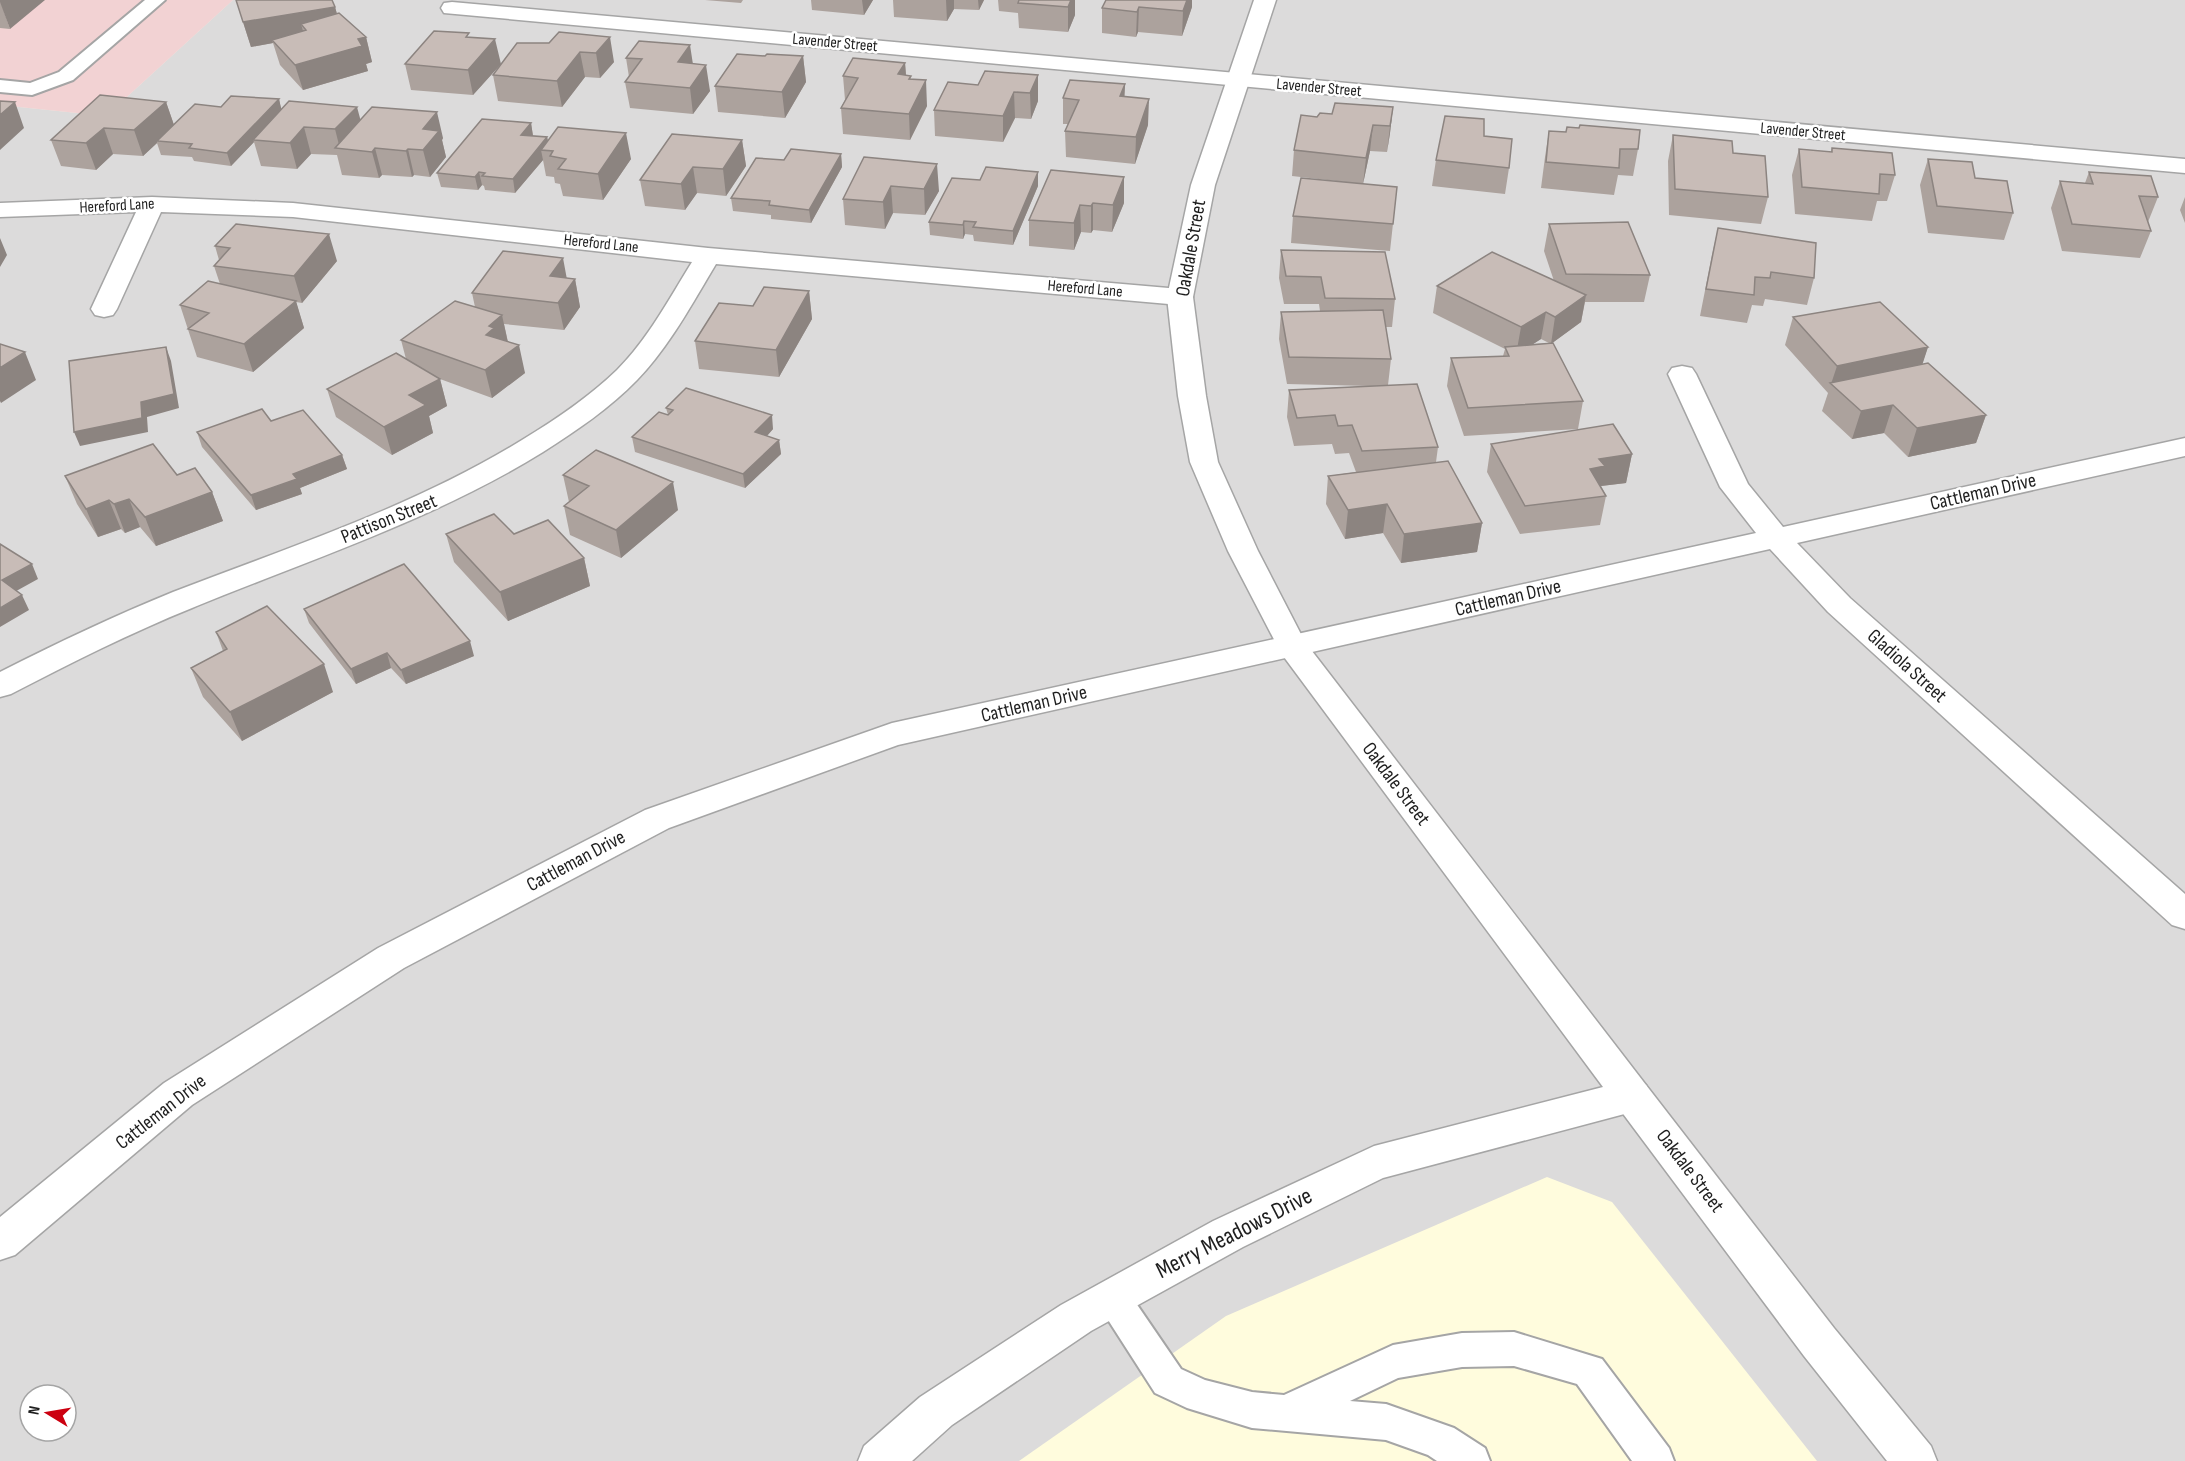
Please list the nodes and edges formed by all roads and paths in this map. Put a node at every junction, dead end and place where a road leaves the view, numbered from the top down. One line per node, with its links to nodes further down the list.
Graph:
1 (156, 0): 5 (lane)
2 (1265, 0): 4 (street, Oakdale Street)
3 (452, 8): 4 (street, Lavender Street)
4 (1236, 81): 6 (street, Lavender Street); 10 (street, Oakdale Street)
5 (0, 86)
6 (2185, 166)
7 (152, 204): 8 (street, Hereford Lane); 9 (street, Hereford Lane); 11 (street)
8 (11, 211)
9 (708, 256): 10 (street, Hereford Lane); 16 (street, Pattison Street)
10 (1180, 297): 15 (street, Oakdale Street)
11 (104, 309)
12 (1682, 375): 14 (street, Gladiola Street)
13 (2185, 447): 14 (street, Cattleman Drive)
14 (1776, 538): 15 (street, Cattleman Drive); 17 (street, Gladiola Street)
15 (1292, 646): 18 (street, Oakdale Street); 19 (street, Cattleman Drive)
16 (0, 686)
17 (2185, 915)
18 (1632, 1096): 20 (street, Merry Meadows Drive); 25 (street, Oakdale Street)
19 (0, 1242)
20 (1112, 1298): 21 (lane); 22 (street, Merry Meadows Drive)
21 (1286, 1413): 23 (lane); 24 (lane)
22 (880, 1461)
23 (1471, 1461)
24 (1655, 1461)
25 (1915, 1461)

